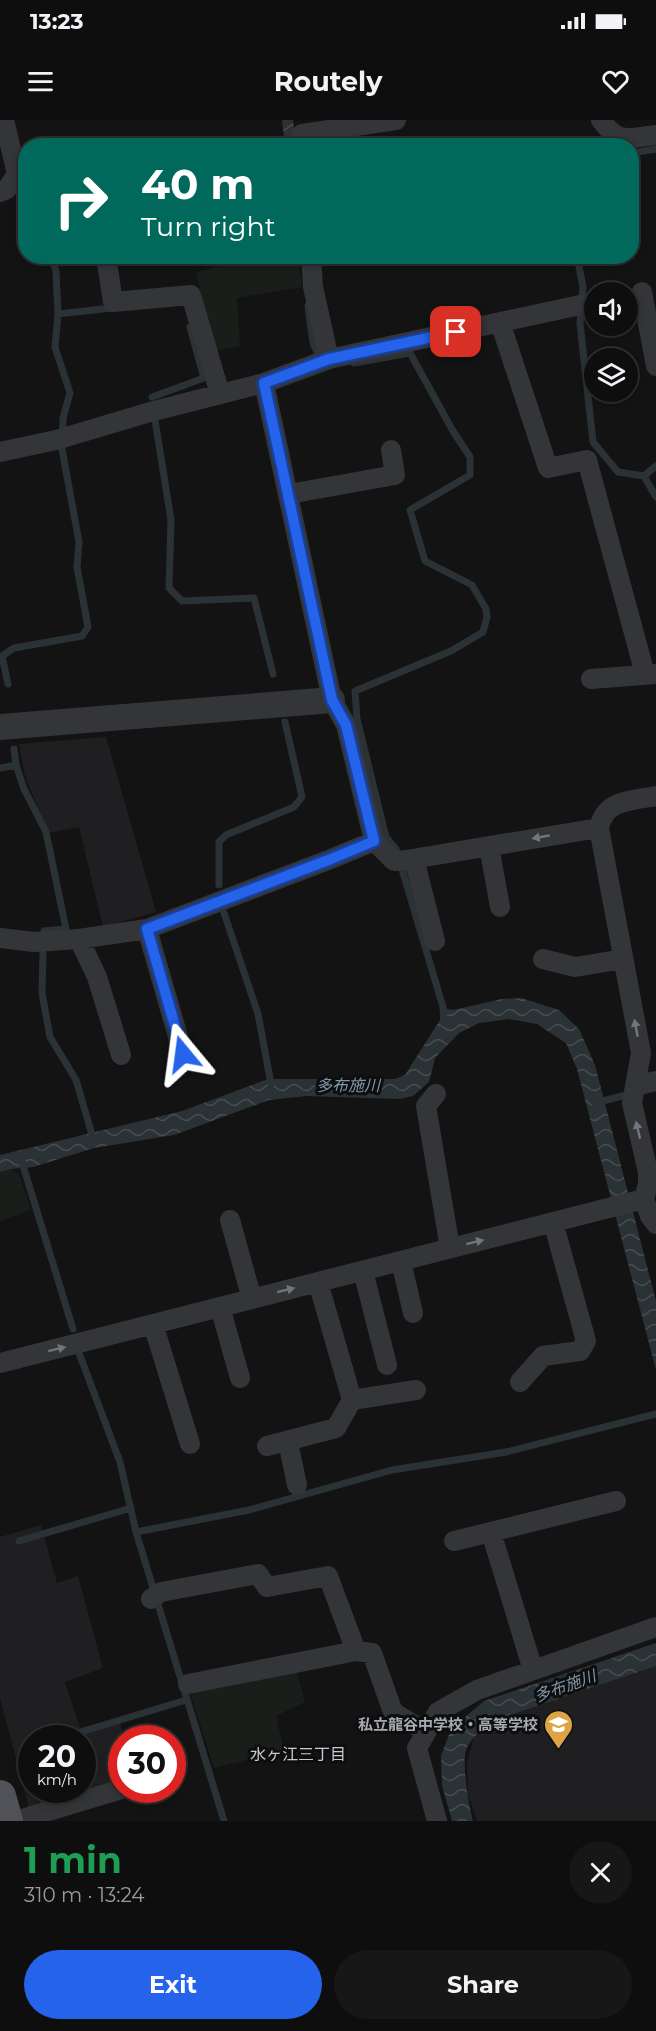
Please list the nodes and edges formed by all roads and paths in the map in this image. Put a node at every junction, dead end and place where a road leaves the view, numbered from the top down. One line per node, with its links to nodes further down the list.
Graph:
1 (4, 120): 6 (street)
2 (396, 120): 4 (street)
3 (601, 120): 5 (street)
4 (302, 133)
5 (656, 135)
6 (0, 192)
7 (107, 264): 15 (street)
8 (312, 264): 12 (street)
9 (642, 292): 13 (street)
10 (584, 304): 11 (street)
11 (500, 322): 12 (street); 19 (street)
12 (324, 361): 14 (street)
13 (656, 366)
14 (264, 383): 15 (street); 18 (street)
15 (219, 394): 17 (street)
16 (391, 450): 18 (street)
17 (0, 452)
18 (289, 494): 21 (street)
19 (651, 674): 20 (street)
20 (591, 679)
21 (332, 700): 22 (street); 25 (street)
22 (0, 727)
23 (656, 796): 24 (street)
24 (599, 828): 26 (street, one-way to 26); 34 (street)
25 (374, 841): 27 (street); 29 (street)
26 (489, 846): 27 (street); 28 (street)
27 (405, 860): 32 (street)
28 (500, 907)
29 (147, 929): 31 (street); 35 (street)
30 (0, 938): 31 (street)
31 (79, 939): 36 (street)
32 (435, 941)
33 (543, 959): 34 (street)
34 (623, 959): 39 (street, one-way to 34)
35 (183, 1054)
36 (120, 1055)
37 (656, 1081): 39 (street)
38 (436, 1094): 44 (street)
39 (633, 1094): 40 (street, one-way to 39)
40 (639, 1200): 42 (street); 43 (street)
41 (230, 1220): 48 (street)
42 (552, 1222): 44 (street, one-way to 42); 55 (street)
43 (656, 1224)
44 (450, 1248): 45 (street)
45 (400, 1261): 46 (street); 50 (street)
46 (363, 1270): 47 (street); 53 (street)
47 (318, 1282): 48 (street, one-way to 47); 57 (street)
48 (252, 1299): 49 (street)
49 (220, 1307): 51 (street); 54 (street)
50 (413, 1313)
51 (153, 1324): 52 (street, one-way to 51); 59 (street)
52 (0, 1363)
53 (387, 1365)
54 (240, 1378)
55 (520, 1382)
56 (416, 1390): 57 (street)
57 (351, 1400): 58 (street)
58 (288, 1442): 60 (street); 61 (street)
59 (190, 1444)
60 (267, 1446)
61 (297, 1485)
62 (616, 1501): 63 (street)
63 (491, 1532): 64 (street); 68 (street)
64 (454, 1541)
65 (156, 1595): 67 (street)
66 (656, 1627): 68 (street)
67 (356, 1651): 69 (street); 70 (street)
68 (533, 1670): 70 (street)
69 (188, 1684)
70 (426, 1732): 75 (street)
71 (108, 1793): 74 (street)
72 (0, 1796): 73 (main road)
73 (7, 1821)
74 (15, 1821)
75 (437, 1821)

